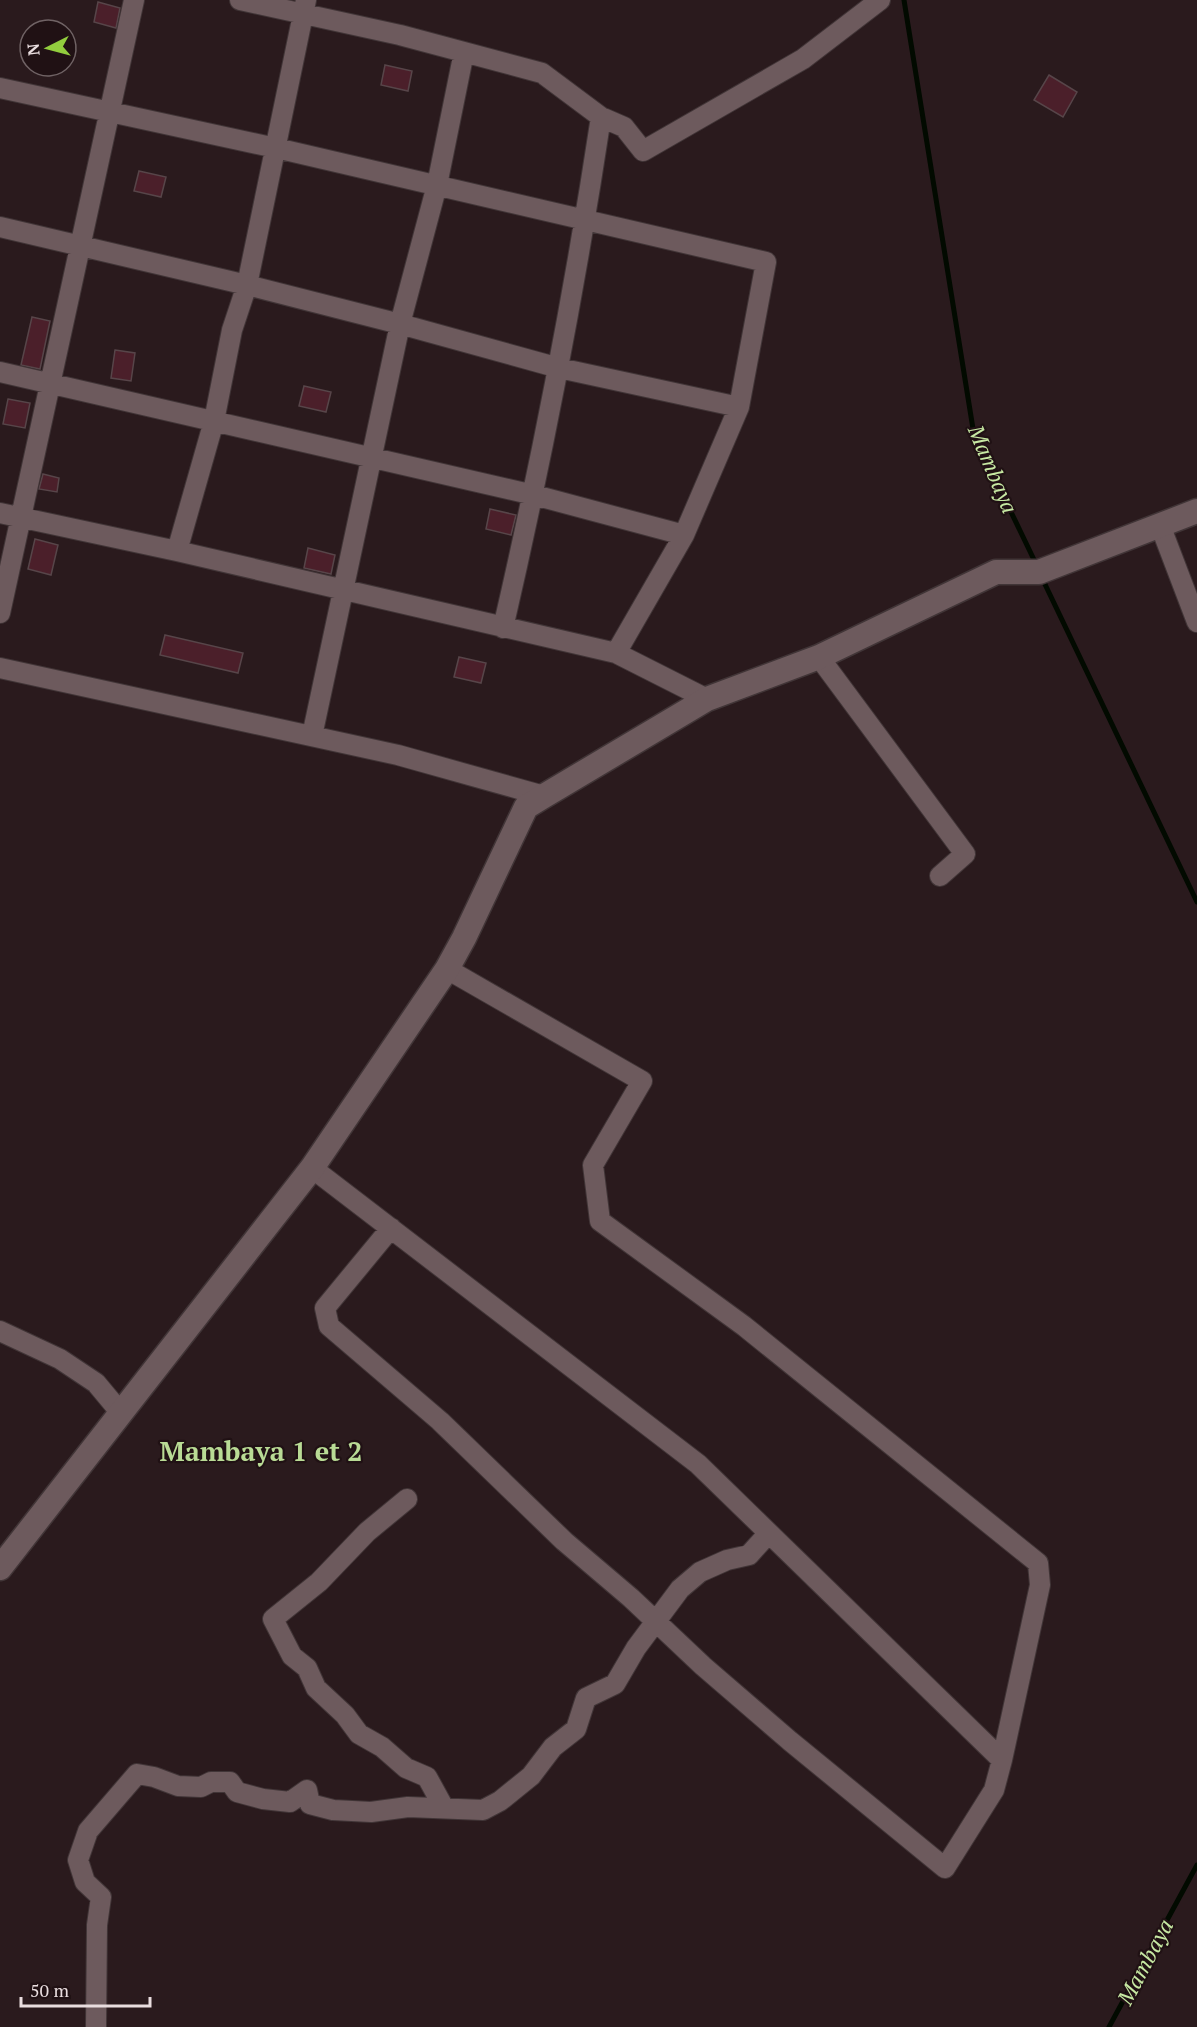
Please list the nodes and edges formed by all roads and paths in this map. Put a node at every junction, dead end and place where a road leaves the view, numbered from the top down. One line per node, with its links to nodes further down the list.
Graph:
1 (134, 0): 7 (street)
2 (240, 0): 4 (street)
3 (880, 0): 8 (street)
4 (304, 7): 5 (street); 9 (street)
5 (464, 52): 8 (street); 10 (street)
6 (0, 88): 7 (street)
7 (109, 112): 9 (street); 13 (street)
8 (601, 117): 11 (street)
9 (276, 148): 10 (street); 14 (street)
10 (437, 185): 11 (street); 15 (street)
11 (586, 220): 16 (street); 19 (street)
12 (0, 227): 13 (street)
13 (82, 246): 14 (street); 18 (street)
14 (247, 285): 15 (street); 20 (street)
15 (400, 324): 16 (street); 21 (street)
16 (559, 368): 19 (street); 22 (street)
17 (0, 372): 18 (street)
18 (51, 383): 20 (street); 25 (street)
19 (739, 407): 27 (street)
20 (214, 421): 21 (street); 28 (street)
21 (373, 458): 22 (street); 29 (street)
22 (534, 495): 27 (street); 32 (street)
23 (1197, 511): 26 (street)
24 (0, 513): 25 (street)
25 (21, 517): 28 (street); 30 (street)
26 (1160, 525): 31 (street); 34 (street)
27 (684, 535): 33 (street)
28 (177, 551): 29 (street)
29 (343, 590): 32 (street); 37 (street)
30 (0, 613)
31 (1197, 622)
32 (503, 628): 33 (street)
33 (616, 653): 36 (street)
34 (819, 657): 36 (street); 39 (street)
35 (0, 668): 37 (street)
36 (707, 699): 38 (street)
37 (312, 736): 38 (street)
38 (544, 796): 40 (street)
39 (940, 876)
40 (447, 969): 41 (street); 49 (street)
41 (312, 1168): 42 (street); 44 (street)
42 (391, 1228): 46 (street); 48 (street)
43 (0, 1331): 44 (street)
44 (121, 1413): 47 (street)
45 (407, 1499): 50 (street)
46 (768, 1534): 48 (street); 49 (street)
47 (0, 1568)
48 (655, 1621): 49 (street); 50 (street)
49 (1002, 1760)
50 (444, 1808): 51 (street)
51 (96, 2027)

